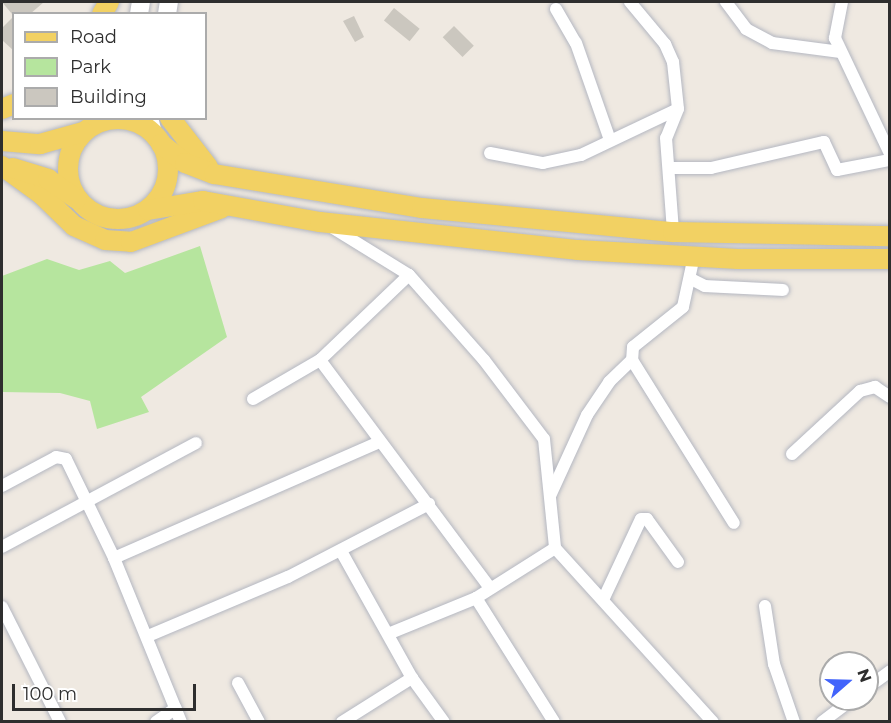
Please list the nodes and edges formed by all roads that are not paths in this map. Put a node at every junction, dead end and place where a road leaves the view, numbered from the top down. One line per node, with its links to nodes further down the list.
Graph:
1 (630, 2): 6 (street)
2 (726, 2): 5 (street)
3 (842, 2): 5 (street)
4 (556, 4): 10 (street)
5 (840, 52): 13 (street)
6 (678, 109): 10 (street); 16 (street)
7 (172, 120): 17 (main road)
8 (94, 125): 9 (main road); 11 (main road); 18 (main road)
9 (154, 132): 17 (main road); 20 (main road)
10 (610, 140): 12 (street)
11 (2, 141)
12 (490, 153)
13 (890, 154)
14 (890, 160): 16 (street)
15 (2, 166): 18 (main road); 19 (main road)
16 (670, 168): 22 (street)
17 (214, 174): 22 (main road)
18 (77, 200): 20 (main road)
19 (228, 206): 20 (main road); 21 (main road)
20 (148, 210)
21 (320, 222): 24 (main road); 26 (street)
22 (673, 232): 23 (main road)
23 (890, 236)
24 (694, 256): 25 (main road); 27 (street)
25 (890, 259)
26 (409, 275): 29 (street); 37 (street)
27 (693, 280): 28 (street); 30 (street)
28 (783, 290)
29 (320, 360): 32 (street); 33 (street)
30 (632, 360): 37 (street); 40 (street)
31 (890, 397): 35 (street)
32 (253, 399)
33 (379, 442): 39 (street); 44 (street)
34 (196, 443): 38 (street)
35 (792, 454)
36 (2, 486): 38 (street)
37 (549, 497): 42 (street)
38 (86, 498): 41 (street); 44 (street)
39 (429, 504): 43 (street); 46 (street)
40 (734, 523)
41 (2, 547)
42 (555, 548): 46 (street); 48 (street)
43 (341, 552): 51 (street); 52 (street)
44 (114, 558): 52 (street)
45 (678, 562): 48 (street)
46 (490, 588): 47 (street)
47 (476, 598): 51 (street); 63 (street)
48 (603, 600): 64 (street)
49 (765, 606): 65 (street)
50 (2, 607): 57 (street)
51 (388, 634): 53 (street)
52 (148, 636): 55 (street)
53 (412, 678): 61 (street); 62 (street)
54 (238, 683): 60 (street)
55 (176, 708): 58 (street); 59 (street)
56 (836, 711): 66 (street)
57 (60, 722)
58 (156, 722)
59 (182, 722)
60 (260, 722)
61 (342, 722)
62 (444, 722)
63 (554, 722)
64 (713, 722)
65 (794, 722)
66 (822, 722)

